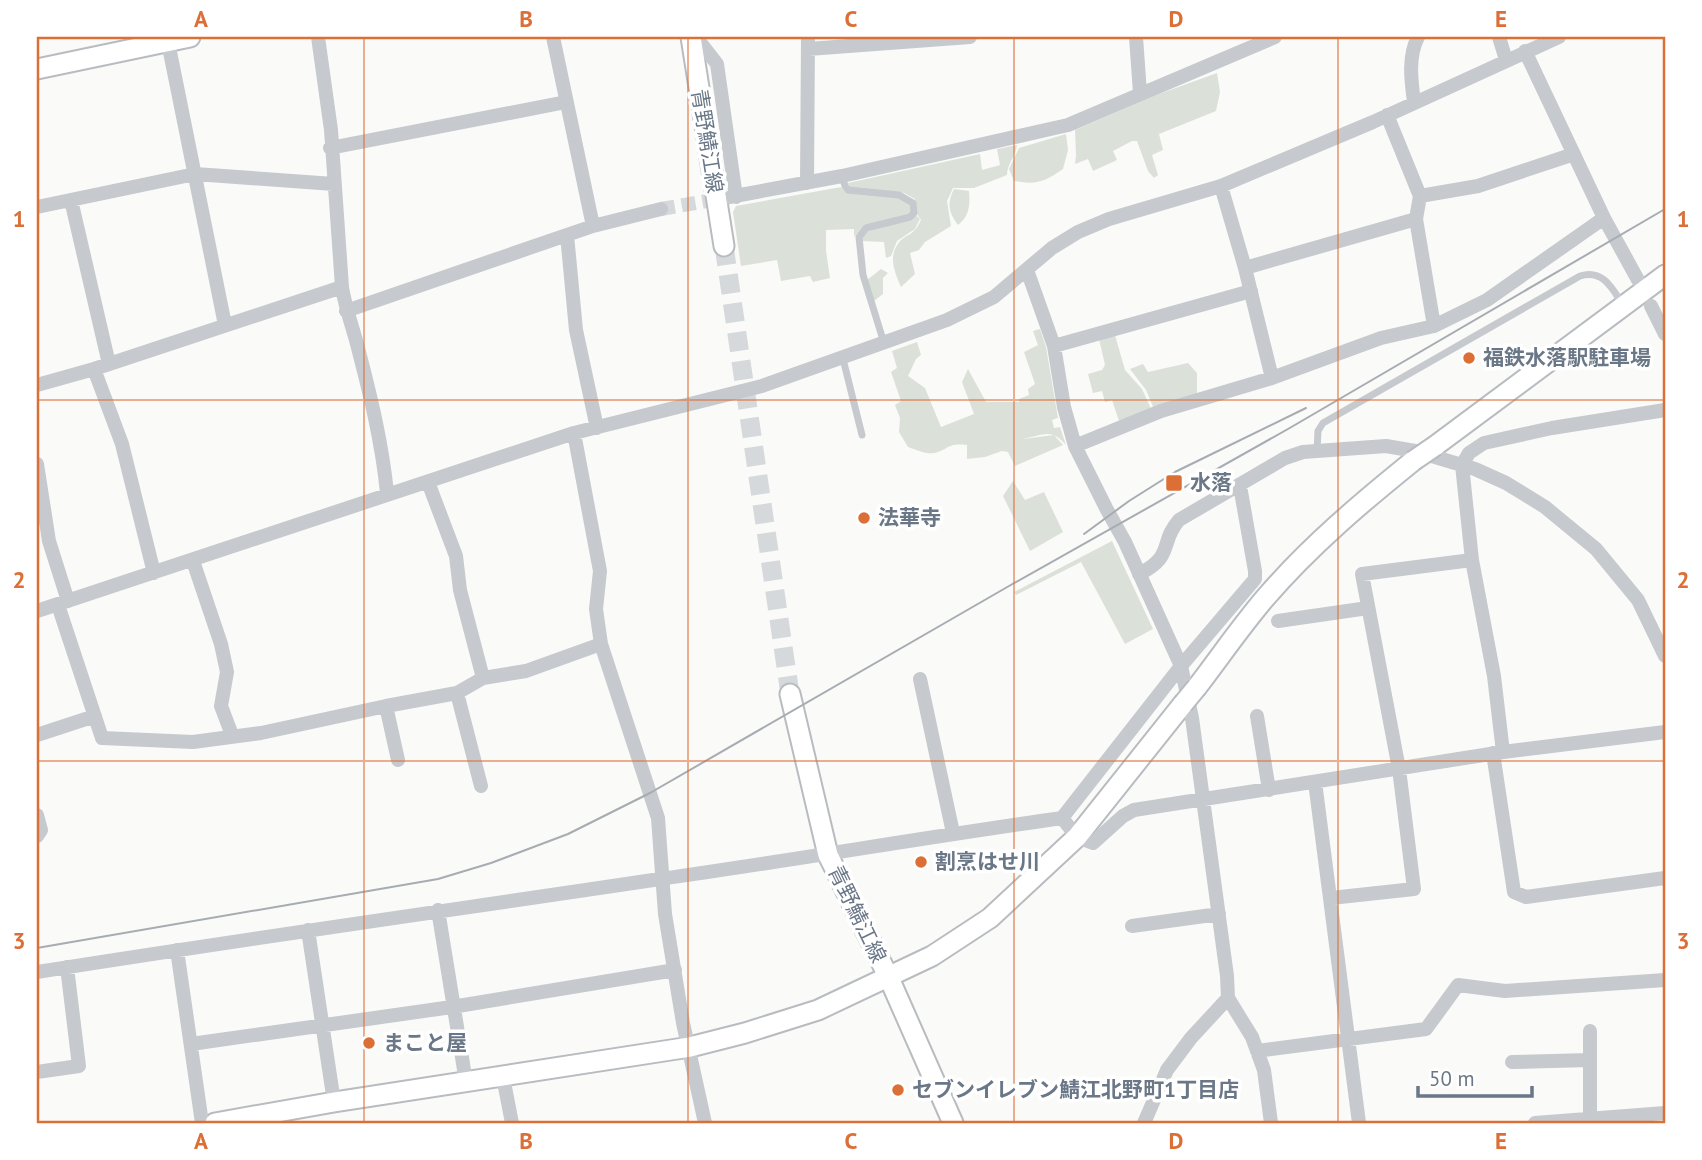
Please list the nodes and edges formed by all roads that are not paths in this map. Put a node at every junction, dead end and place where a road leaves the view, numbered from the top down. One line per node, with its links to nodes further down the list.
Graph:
1 (318, 37): 20 (street)
2 (554, 37): 17 (street)
3 (691, 37): 35 (street, 青野鯖江線)
4 (696, 37): 24 (street)
5 (970, 37): 12 (street)
6 (1136, 37): 16 (street)
7 (1275, 37): 16 (street)
8 (1418, 37): 18 (street)
9 (1499, 37): 14 (street)
10 (1559, 37): 13 (street)
11 (183, 38): 15 (street); 22 (street)
12 (808, 43): 24 (street)
13 (1525, 51): 14 (street); 21 (street)
14 (1506, 60): 18 (street)
15 (37, 69)
16 (1140, 93): 23 (street)
17 (566, 102): 20 (street); 33 (street)
18 (1414, 102): 19 (street)
19 (1387, 115): 26 (street); 27 (street)
20 (330, 148): 25 (street)
21 (1574, 154): 27 (street); 31 (street)
22 (195, 174): 25 (street); 28 (street); 45 (street)
23 (842, 176): 24 (street); 48 (lane)
24 (807, 183)
25 (334, 184): 40 (street)
26 (1220, 186): 36 (street); 37 (street)
27 (1420, 196): 32 (street)
28 (71, 200): 29 (street); 51 (street)
29 (37, 207)
30 (661, 209): 33 (street)
31 (1604, 218): 39 (street); 46 (street)
32 (1416, 219): 36 (street); 46 (street)
33 (593, 226): 34 (street)
34 (567, 235): 44 (street); 56 (street)
35 (724, 246)
36 (1245, 268): 41 (street)
37 (1027, 270): 48 (street); 49 (street)
38 (1665, 275): 42 (street)
39 (1638, 280)
40 (342, 287): 44 (street); 45 (street)
41 (1251, 291): 49 (street); 53 (street)
42 (1624, 305): 60 (lane); 98 (street, bridge)
43 (1651, 306): 47 (street)
44 (346, 311): 65 (street)
45 (225, 325): 51 (street)
46 (1434, 326): 53 (street)
47 (1665, 334)
48 (884, 343): 50 (street)
49 (1054, 346): 59 (street)
50 (843, 359): 56 (street); 58 (lane)
51 (109, 364): 52 (street)
52 (94, 369): 54 (street); 68 (street)
53 (1272, 378): 59 (street)
54 (37, 385)
55 (1665, 410): 62 (street)
56 (597, 428): 57 (street)
57 (574, 433): 63 (street); 74 (street)
58 (862, 435)
59 (1075, 446): 69 (street)
60 (1317, 451): 62 (street); 64 (street)
61 (37, 464): 70 (street)
62 (1462, 465): 66 (street); 75 (street)
63 (428, 482): 65 (street); 77 (street)
64 (1240, 486): 69 (street); 76 (street)
65 (387, 493): 67 (street)
66 (1472, 560): 71 (street); 87 (street)
67 (193, 561): 68 (street); 86 (street)
68 (154, 573): 70 (street)
69 (1139, 574): 76 (street)
70 (63, 603): 72 (street); 82 (street)
71 (1368, 608): 73 (street); 89 (street)
72 (37, 611)
73 (1278, 621)
74 (601, 643): 77 (street); 101 (street)
75 (1665, 656)
76 (1181, 666): 93 (street); 95 (street)
77 (483, 678): 79 (street)
78 (920, 679): 96 (street)
79 (457, 694): 81 (street); 91 (street)
80 (790, 694): 99 (street, 青野鯖江線)
81 (386, 706): 86 (street); 88 (street)
82 (95, 716): 85 (street); 86 (street)
83 (1258, 716): 92 (street)
84 (1665, 732): 87 (street)
85 (37, 735)
86 (232, 735)
87 (1498, 752): 89 (street); 100 (street)
88 (398, 760)
89 (1399, 769): 90 (street); 102 (street)
90 (1315, 782): 92 (street); 102 (street)
91 (481, 786)
92 (1269, 790): 93 (street)
93 (1203, 798): 98 (street); 104 (street)
94 (37, 815): 97 (street)
95 (1062, 818): 96 (street); 98 (street)
96 (953, 833): 99 (street)
97 (37, 836)
98 (1077, 836): 111 (street)
99 (828, 855): 101 (street); 111 (street, 青野鯖江線)
100 (1665, 878)
101 (661, 879): 103 (street); 109 (street)
102 (1331, 898): 117 (street)
103 (438, 910): 106 (street); 114 (street)
104 (1219, 914): 105 (street); 113 (street)
105 (1132, 926)
106 (308, 930): 107 (street); 115 (street)
107 (177, 950): 108 (street); 118 (street)
108 (67, 967): 110 (street); 123 (street)
109 (674, 970): 114 (street); 119 (street)
110 (37, 972)
111 (889, 978): 119 (street); 134 (street, 青野鯖江線)
112 (1665, 980): 117 (street)
113 (1227, 998): 120 (street); 135 (street)
114 (452, 1007): 115 (street); 125 (street)
115 (321, 1026): 118 (street); 126 (street)
116 (1590, 1031): 121 (street)
117 (1348, 1039): 120 (street); 137 (street)
118 (191, 1044): 130 (street)
119 (690, 1047): 124 (street); 133 (street)
120 (1257, 1051): 136 (street)
121 (1590, 1060): 122 (street); 129 (street)
122 (1512, 1062)
123 (37, 1072)
124 (503, 1077): 125 (street); 132 (street)
125 (466, 1082): 126 (street)
126 (334, 1102): 128 (street)
127 (1665, 1114): 129 (street)
128 (301, 1116): 131 (street)
129 (1590, 1119): 139 (street)
130 (202, 1123)
131 (215, 1123)
132 (512, 1123)
133 (705, 1123)
134 (953, 1123)
135 (1144, 1123)
136 (1271, 1123)
137 (1359, 1123)
138 (1535, 1123): 139 (street)
139 (1549, 1123)

